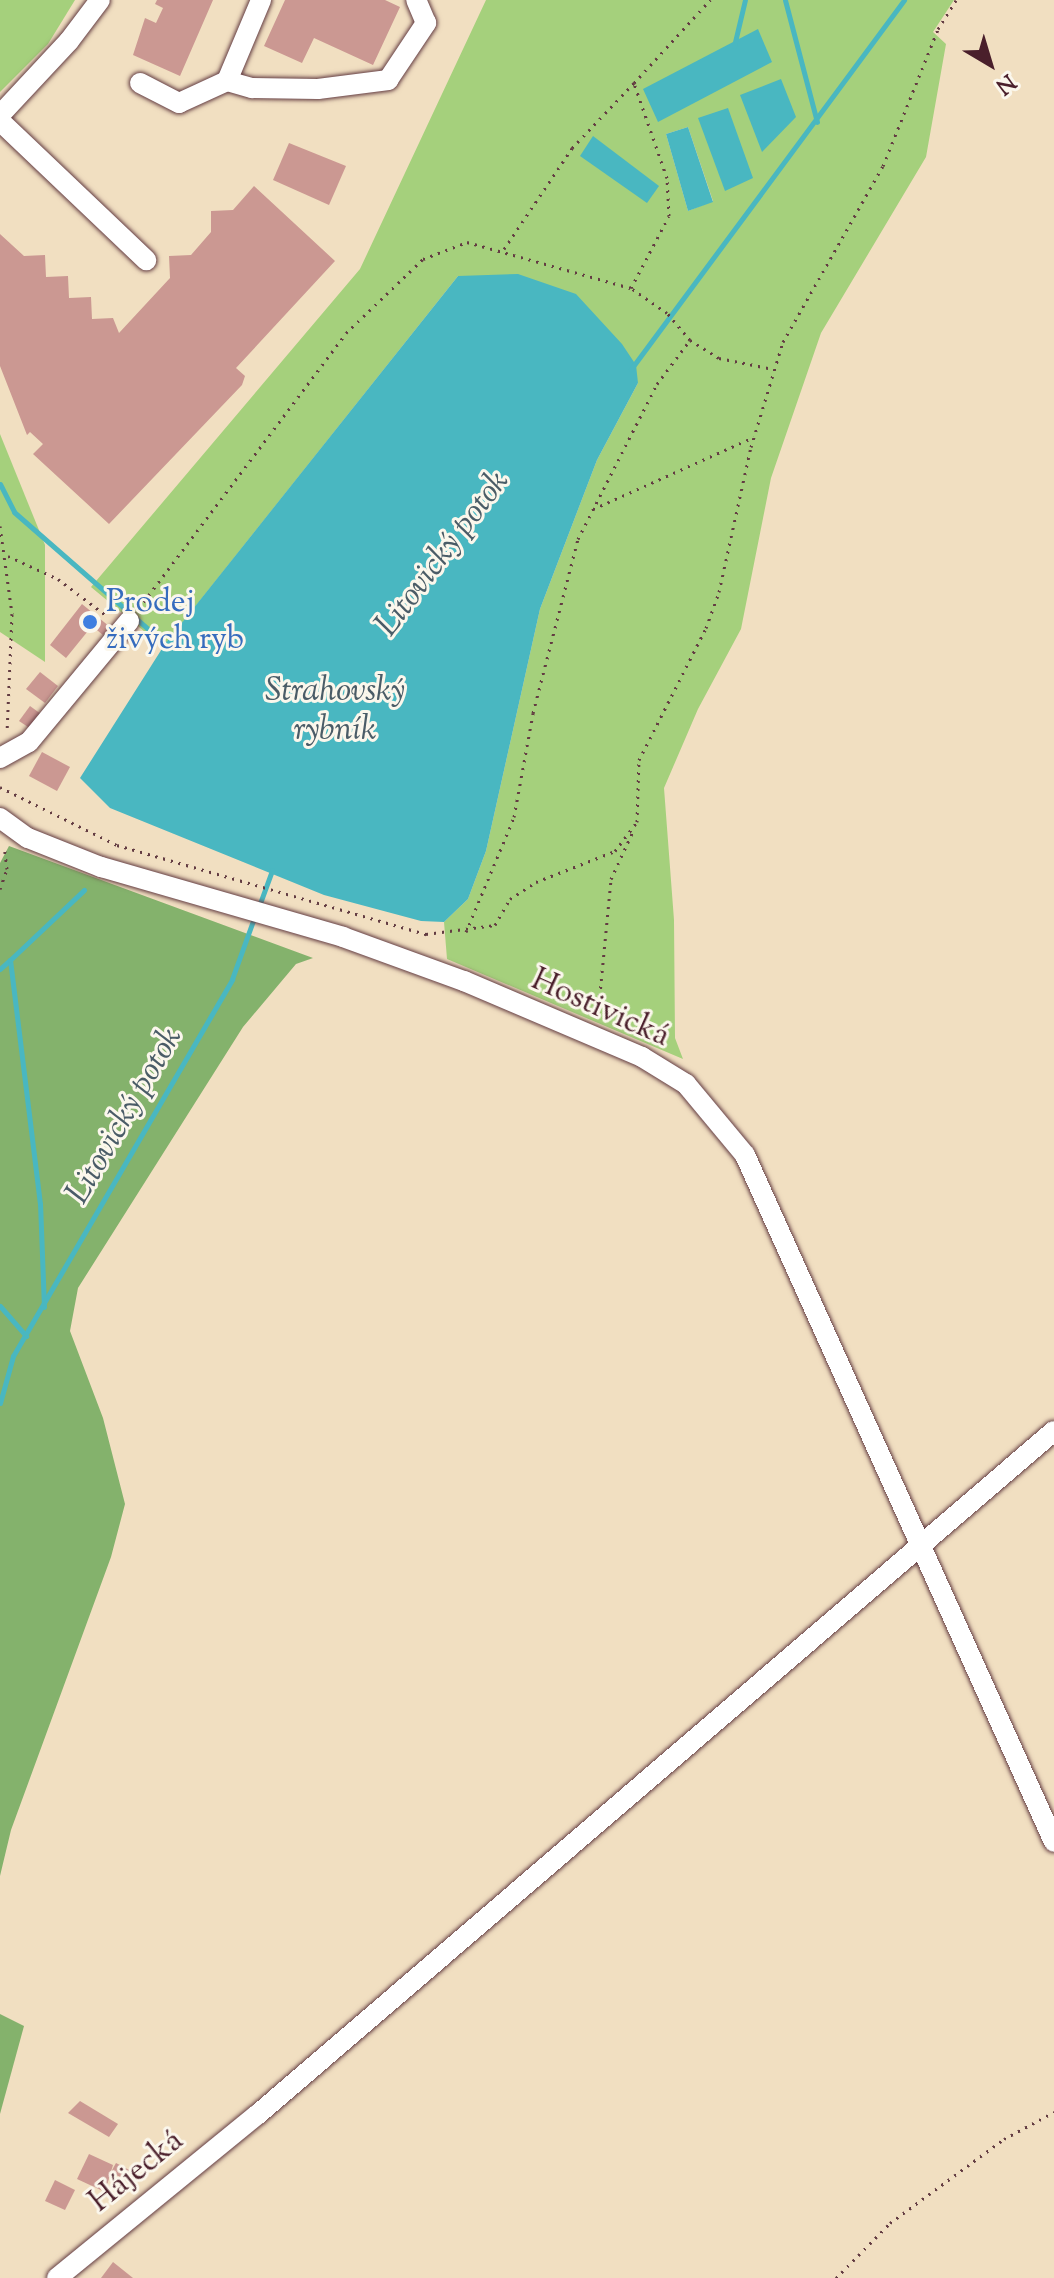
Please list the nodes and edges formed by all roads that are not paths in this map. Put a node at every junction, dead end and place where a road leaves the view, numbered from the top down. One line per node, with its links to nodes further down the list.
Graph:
1 (100, 0): 6 (street)
2 (261, 0): 4 (street)
3 (416, 0): 4 (street)
4 (227, 81): 5 (street)
5 (140, 83)
6 (0, 115)
7 (0, 121): 8 (street)
8 (146, 260)
9 (129, 621): 10 (street)
10 (3, 757)
11 (1, 819): 13 (street, Hostivická)
12 (1054, 1431): 13 (street, Hájecká)
13 (920, 1544): 14 (street, Hostivická); 15 (street, Hájecká)
14 (1054, 1842)
15 (57, 2278)

